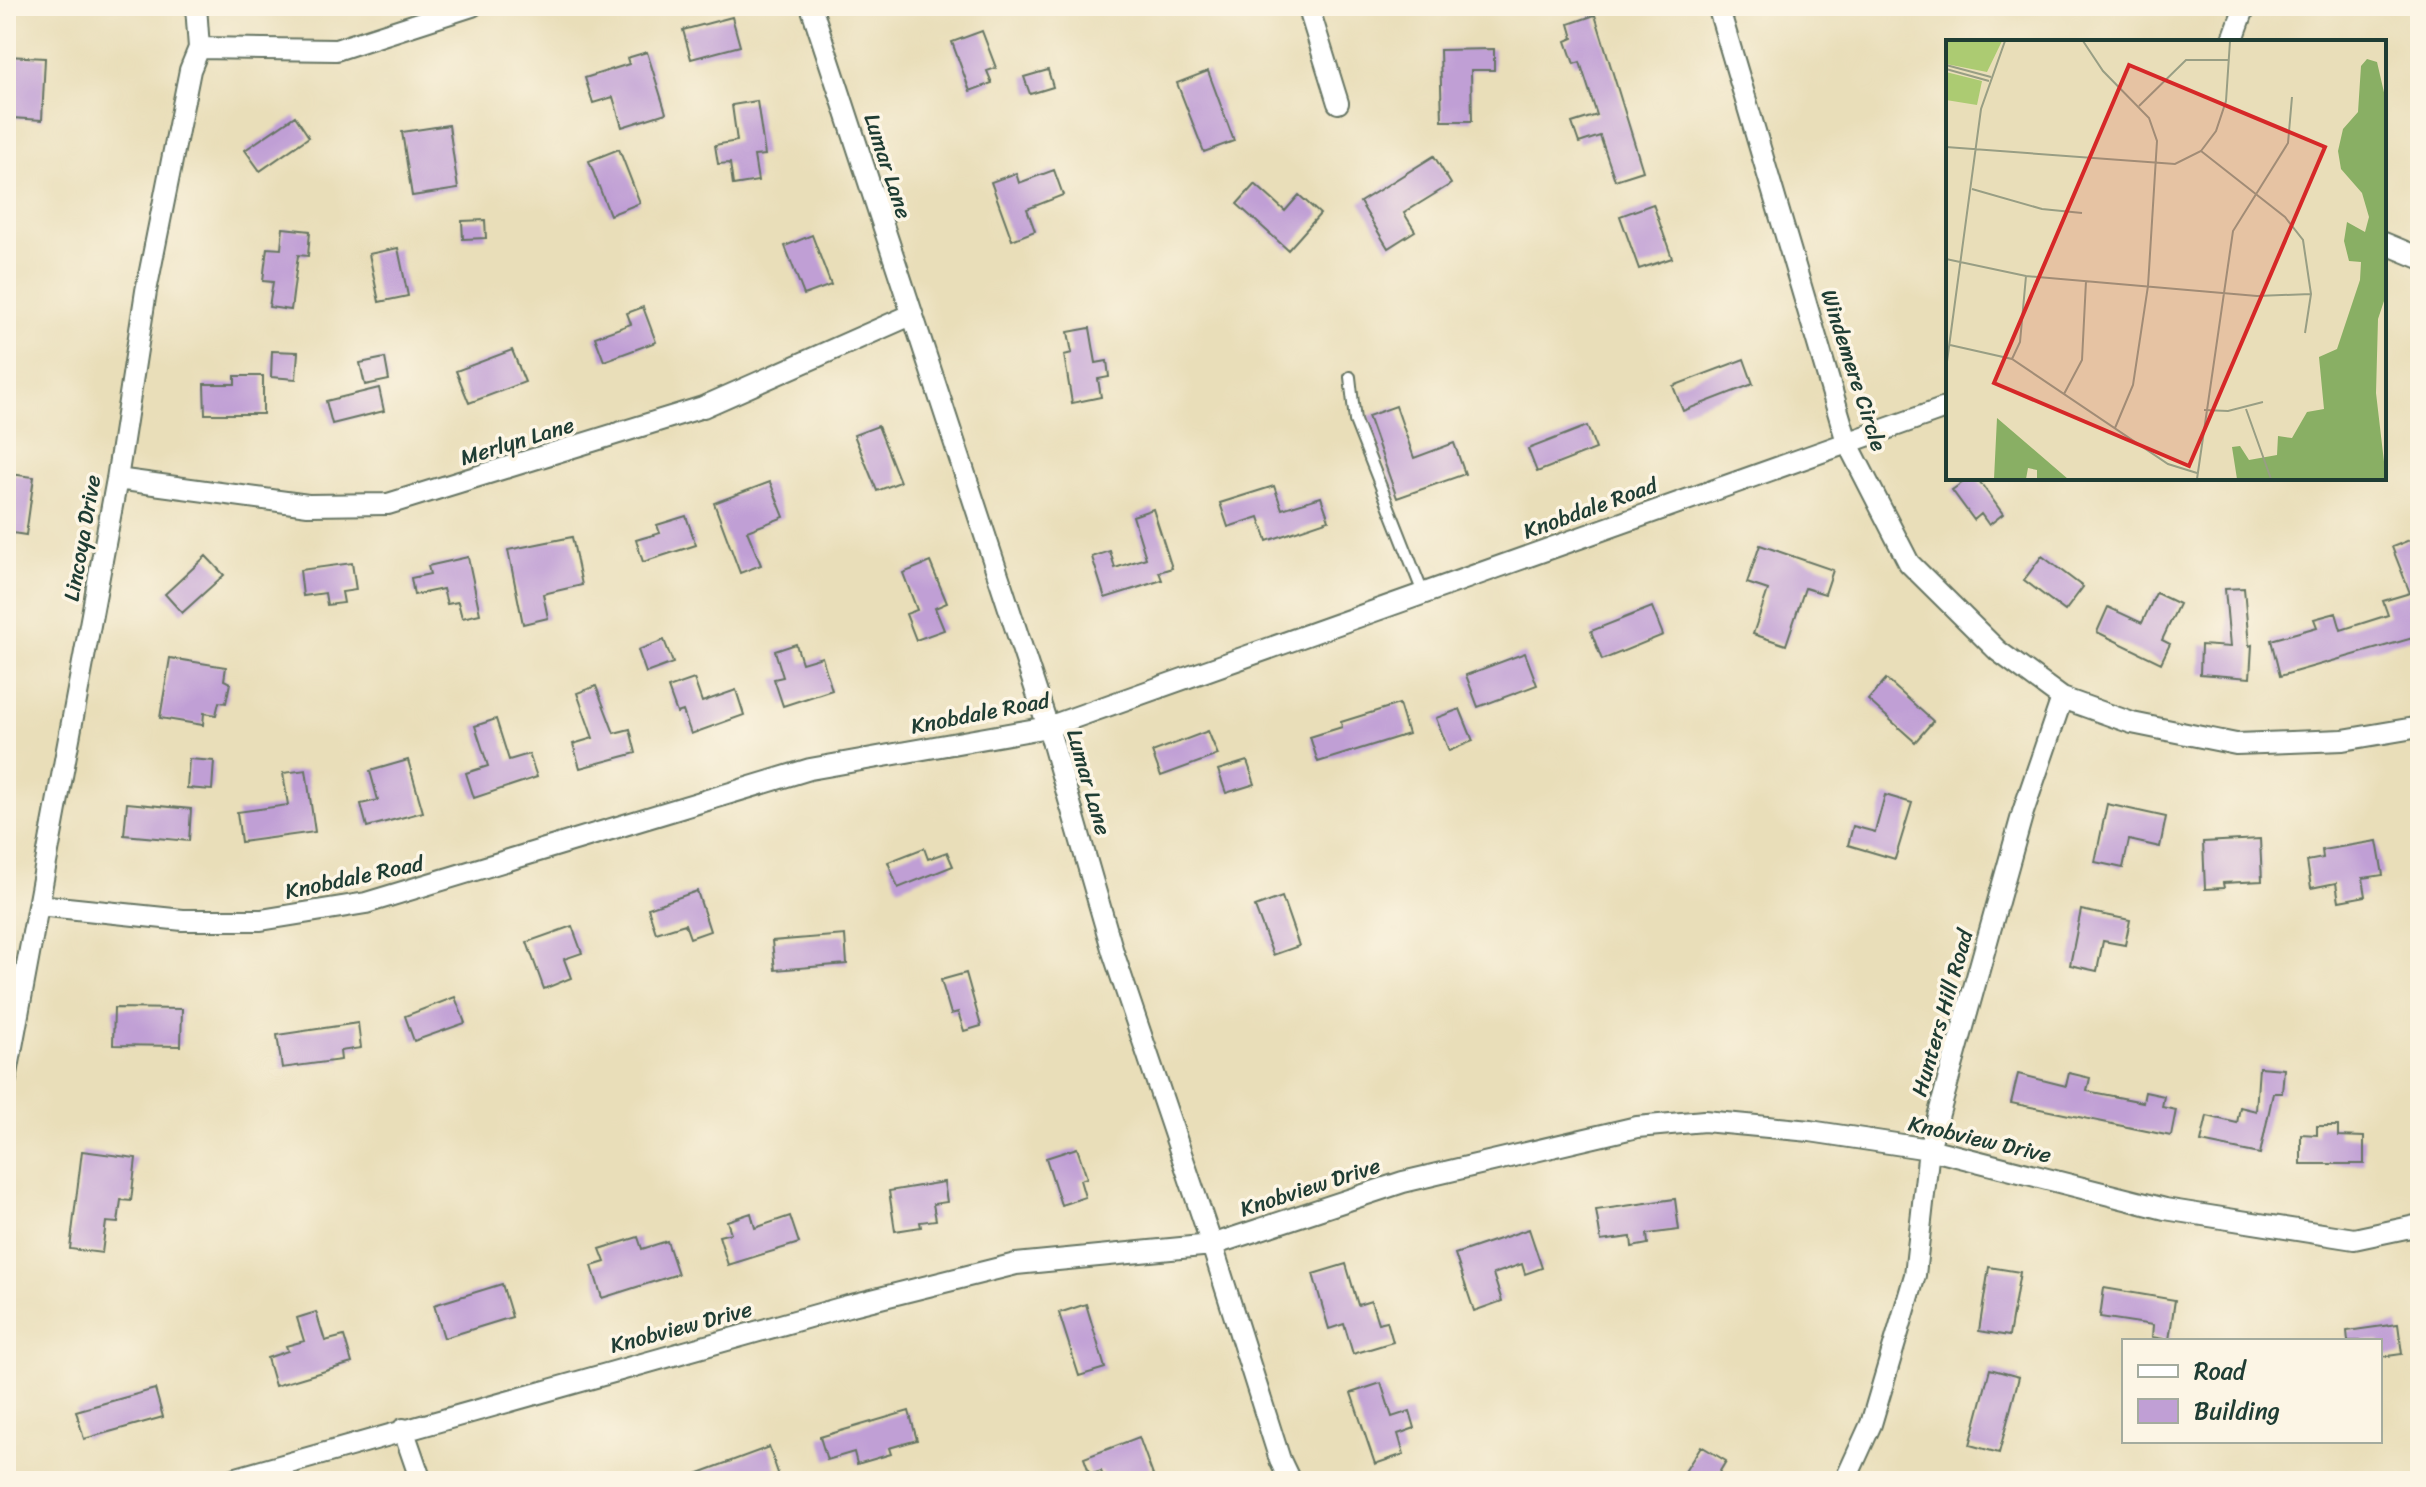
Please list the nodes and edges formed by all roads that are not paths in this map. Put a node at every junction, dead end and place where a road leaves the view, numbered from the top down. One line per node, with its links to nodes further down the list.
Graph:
1 (196, 6): 8 (street, Lincoya Drive)
2 (472, 6): 8 (street)
3 (811, 6): 12 (street, Lumar Lane)
4 (1308, 6): 9 (street)
5 (1718, 6): 15 (street, Windemere Circle)
6 (2245, 6): 7 (street)
7 (2233, 40)
8 (199, 48): 16 (street, Lincoya Drive)
9 (1338, 103)
10 (2386, 244): 11 (street)
11 (2420, 258)
12 (911, 315): 16 (street, Merlyn Lane); 19 (street, Lumar Lane)
13 (1350, 377): 17 (lane)
14 (1946, 408): 15 (street, Knobdale Road)
15 (1847, 442): 17 (street, Knobdale Road); 18 (street, Windemere Circle)
16 (117, 479): 21 (street, Lincoya Drive)
17 (1423, 593): 19 (street, Knobdale Road)
18 (2062, 698): 20 (street, Windemere Circle); 23 (street, Hunters Hill Road)
19 (1048, 727): 21 (street, Knobdale Road); 25 (street, Lumar Lane)
20 (2420, 727)
21 (38, 905): 22 (street, Lincoya Drive)
22 (6, 1079)
23 (1929, 1149): 24 (street, Knobview Drive); 25 (street, Knobview Drive); 30 (street, Hunters Hill Road)
24 (2420, 1225)
25 (1212, 1245): 26 (street, Knobview Drive); 29 (street, Lumar Lane)
26 (403, 1429): 27 (street, Knobview Drive); 28 (street)
27 (226, 1481)
28 (421, 1481)
29 (1290, 1481)
30 (1845, 1481)

